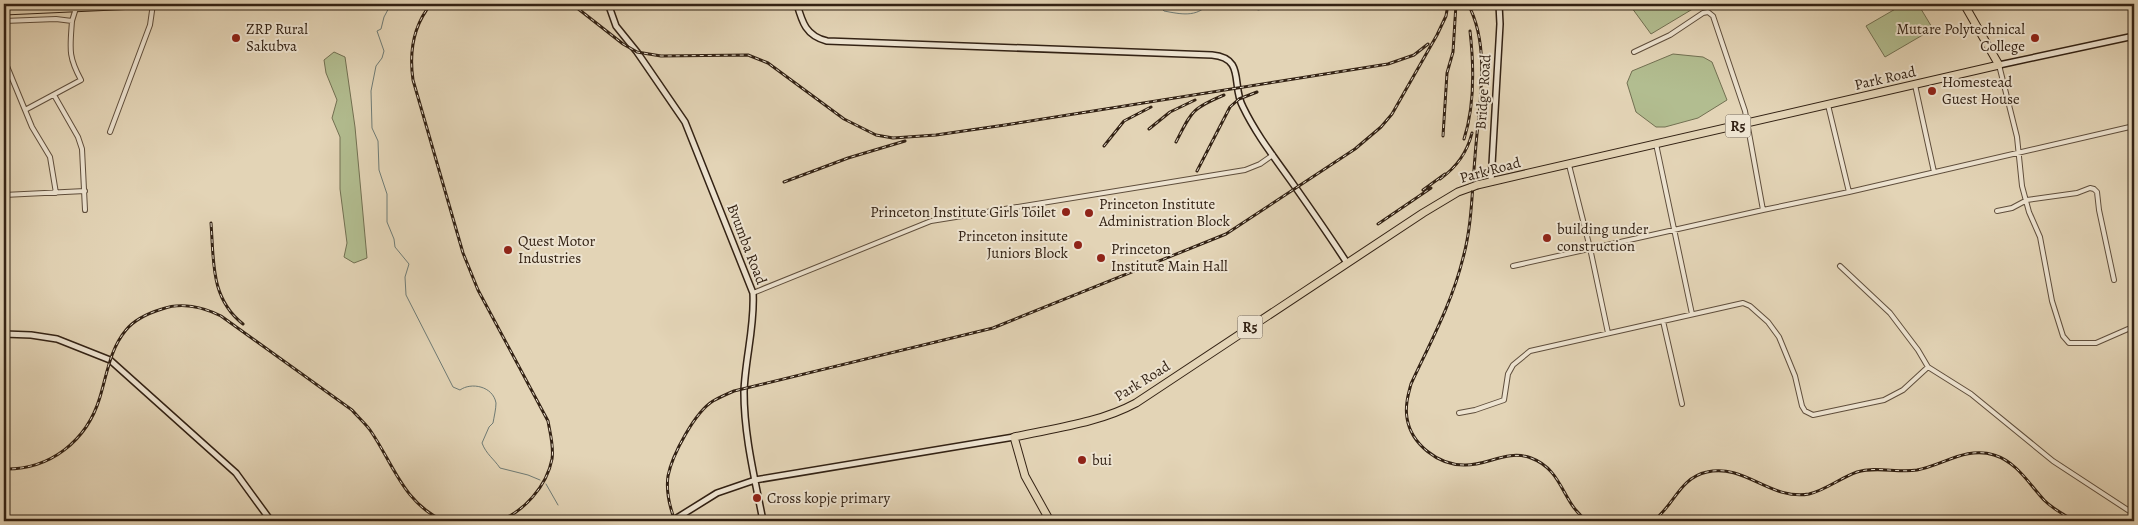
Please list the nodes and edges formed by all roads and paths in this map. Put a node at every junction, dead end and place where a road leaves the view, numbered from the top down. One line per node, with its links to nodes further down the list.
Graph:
1 (52, 4): 8 (highway)
2 (154, 4): 3 (highway); 9 (highway); 23 (street)
3 (158, 4)
4 (610, 4): 44 (street, Bvumba Road)
5 (797, 4): 26 (street)
6 (1499, 4): 29 (street, Bridge Road)
7 (1964, 4): 16 (highway)
8 (4, 6)
9 (76, 7): 10 (highway); 12 (street)
10 (4, 11)
11 (4, 21): 12 (street)
12 (72, 22): 18 (street)
13 (2134, 36): 16 (street)
14 (1634, 52): 21 (street)
15 (4, 59): 20 (street)
16 (1999, 65): 17 (highway, Park Road / R5); 25 (street)
17 (1915, 85): 19 (highway, Park Road / R5); 28 (street)
18 (54, 95): 20 (street); 30 (street)
19 (1828, 105): 21 (highway, Park Road / R5); 31 (street)
20 (25, 110): 32 (street)
21 (1746, 124): 24 (highway, Park Road / R5); 36 (street)
22 (2134, 126): 25 (street)
23 (110, 132)
24 (1656, 144): 27 (highway, Park Road / R5); 38 (street)
25 (2018, 152): 28 (street); 34 (street)
26 (1273, 155): 40 (street); 44 (street)
27 (1569, 165): 29 (highway, Park Road / R5); 39 (street)
28 (1934, 172): 31 (street)
29 (1491, 182): 40 (highway, Park Road / R5)
30 (86, 191): 32 (street); 35 (street)
31 (1849, 192): 36 (street)
32 (56, 193): 33 (street)
33 (4, 195)
34 (2027, 200): 37 (street); 43 (street); 47 (street)
35 (86, 210)
36 (1762, 210): 38 (street)
37 (1997, 211)
38 (1675, 229): 39 (street); 45 (street)
39 (1590, 248): 41 (street); 49 (street)
40 (1347, 263): 53 (highway, Park Road / R5)
41 (1513, 266)
42 (1840, 266): 50 (street)
43 (2114, 280)
44 (753, 293): 54 (street, Bvumba Road)
45 (1692, 314): 46 (street); 50 (street)
46 (1664, 321): 49 (street); 51 (street)
47 (2134, 329)
48 (4, 334): 56 (street)
49 (1608, 334): 52 (street)
50 (1928, 367): 55 (street)
51 (1682, 404)
52 (1460, 413)
53 (1014, 437): 54 (street); 59 (highway)
54 (756, 480): 57 (street); 58 (street, Bvumba Road)
55 (2134, 514)
56 (271, 521)
57 (672, 521)
58 (763, 521)
59 (1050, 521)

